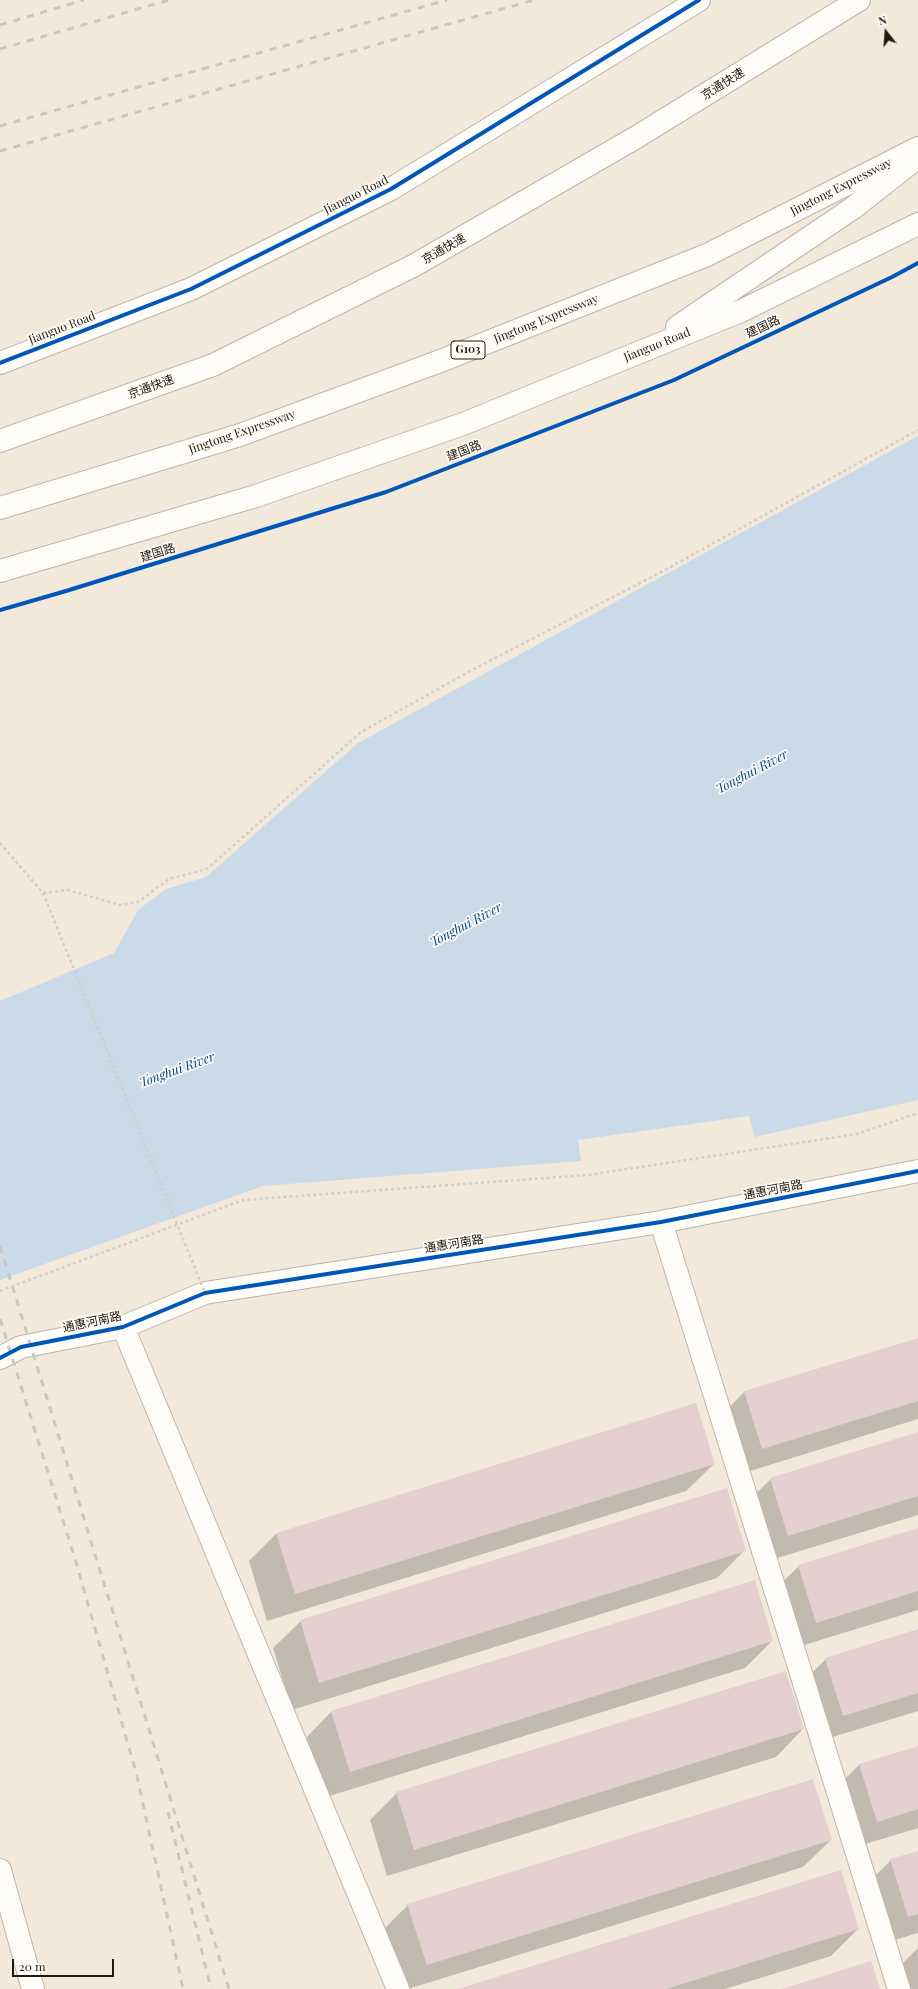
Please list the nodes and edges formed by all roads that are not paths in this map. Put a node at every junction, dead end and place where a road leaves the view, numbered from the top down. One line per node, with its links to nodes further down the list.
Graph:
1 (699, 0): 7 (main road, Jianguo Road)
2 (859, 0): 8 (main road, 京通快速)
3 (918, 148): 9 (main road, Jingtong Expressway / G103)
4 (918, 157): 6 (main road)
5 (918, 224): 6 (main road, Jianguo Road)
6 (639, 352): 10 (main road, Jianguo Road)
7 (0, 363)
8 (0, 441)
9 (0, 508)
10 (0, 571)
11 (918, 1171): 12 (main road, 通惠河南路)
12 (661, 1222): 13 (main road, 通惠河南路); 18 (main road)
13 (123, 1327): 14 (main road, 通惠河南路); 17 (main road)
14 (0, 1358)
15 (0, 1870): 16 (main road)
16 (33, 1989)
17 (398, 1989)
18 (899, 1989)

